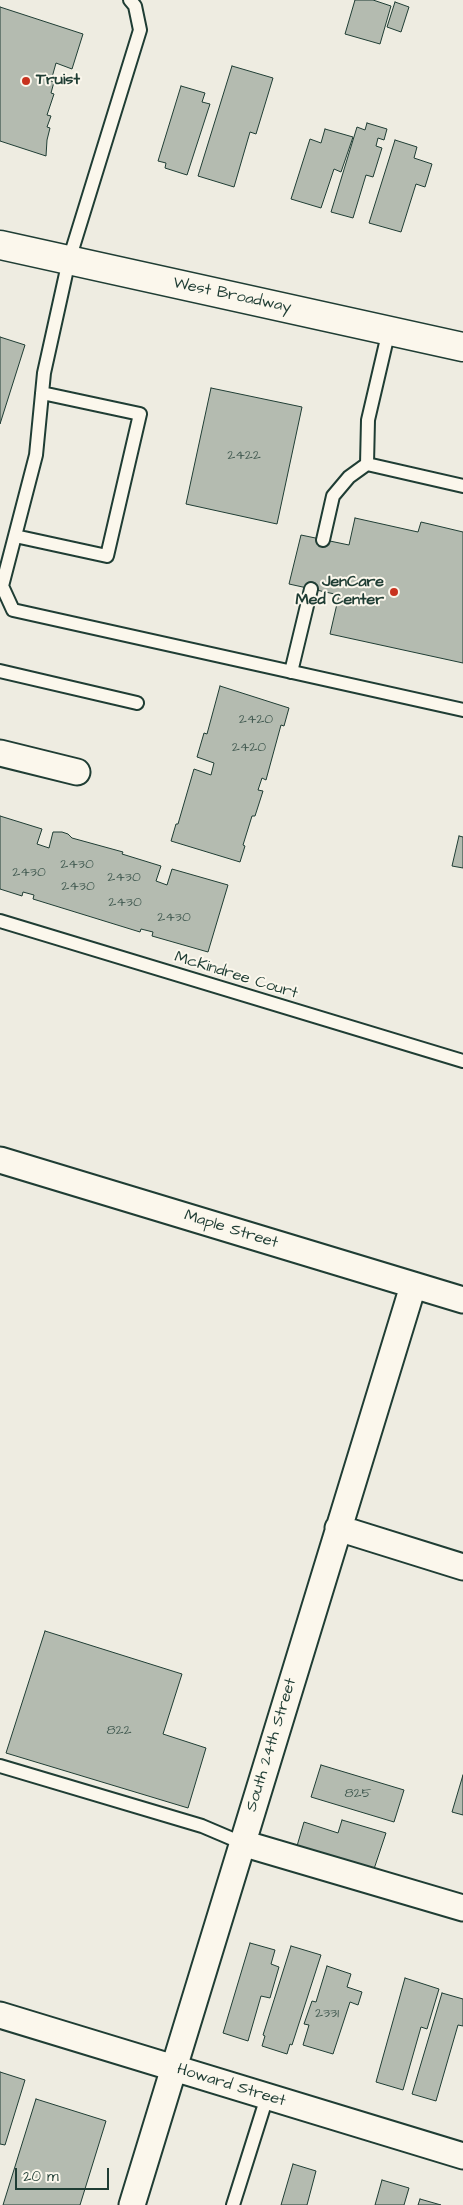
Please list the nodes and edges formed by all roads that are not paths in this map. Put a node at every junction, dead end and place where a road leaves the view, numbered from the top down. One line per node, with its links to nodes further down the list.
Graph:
1 (130, 0): 3 (lane)
2 (0, 245): 3 (street, West Broadway)
3 (69, 260): 4 (street, West Broadway); 6 (lane)
4 (389, 330): 5 (street, West Broadway); 7 (lane)
5 (463, 347)
6 (42, 393): 9 (lane); 9 (lane)
7 (367, 464): 8 (lane); 10 (lane)
8 (463, 486)
9 (15, 536): 11 (lane)
10 (323, 540)
11 (1, 586): 14 (lane)
12 (311, 589): 14 (lane)
13 (0, 672): 15 (lane)
14 (291, 672): 16 (lane)
15 (137, 703)
16 (463, 710)
17 (0, 753): 18 (street)
18 (78, 772)
19 (0, 922): 20 (lane, McKindree Court)
20 (463, 1061)
21 (0, 1160): 22 (street, Maple Street)
22 (413, 1286): 23 (street, Maple Street); 24 (street, South 24th Street)
23 (463, 1300)
24 (338, 1528): 25 (street); 27 (street, South 24th Street)
25 (463, 1566)
26 (0, 1766): 27 (lane)
27 (242, 1843): 28 (street); 30 (street, South 24th Street)
28 (463, 1908)
29 (0, 2015): 30 (street, Howard Street)
30 (173, 2068): 31 (street, Howard Street); 33 (street, South 24th Street)
31 (267, 2097): 32 (street, Howard Street); 34 (lane)
32 (463, 2156)
33 (132, 2205)
34 (233, 2205)

